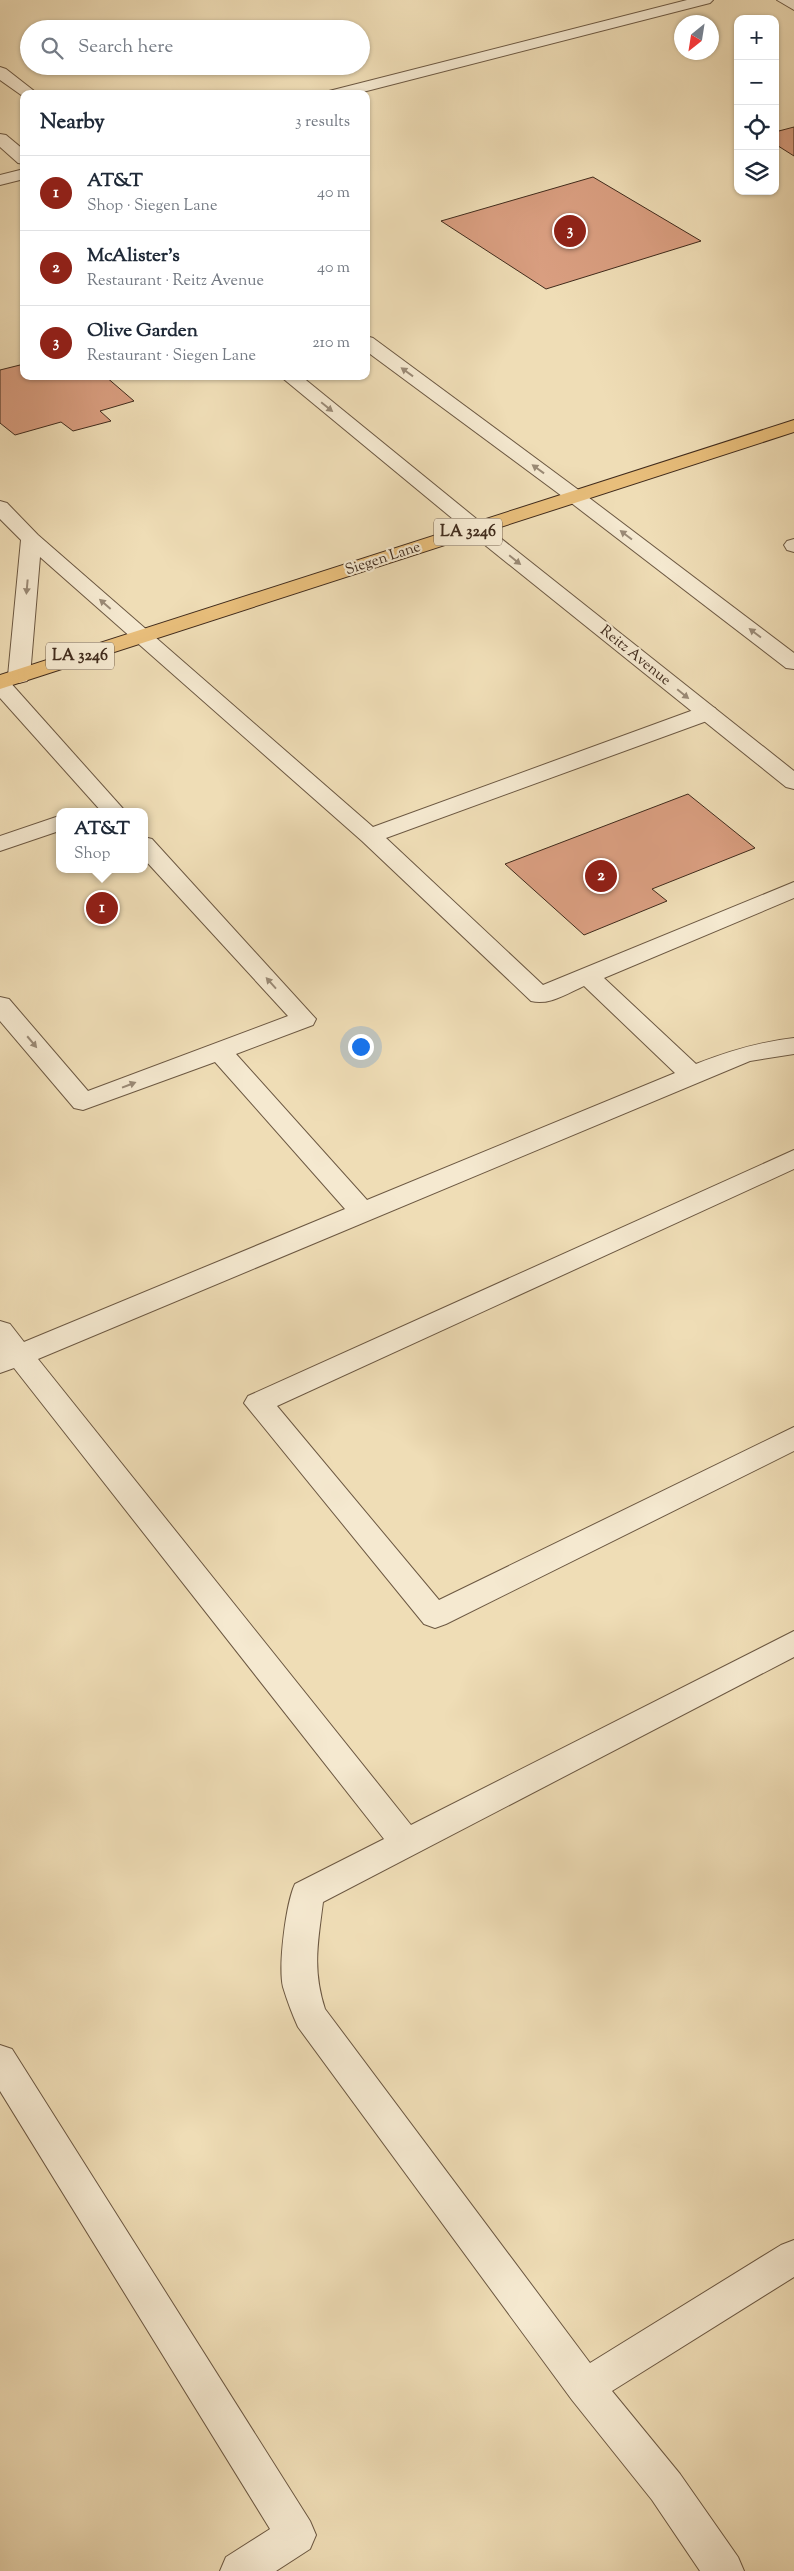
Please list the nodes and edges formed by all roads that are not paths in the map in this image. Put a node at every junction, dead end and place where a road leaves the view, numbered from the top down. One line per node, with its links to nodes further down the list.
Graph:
1 (705, 0): 6 (street)
2 (785, 0): 3 (street)
3 (794, 5)
4 (0, 72): 5 (street)
5 (25, 90)
6 (351, 90)
7 (0, 139): 8 (street)
8 (20, 156)
9 (20, 175): 10 (street)
10 (0, 180)
11 (370, 345): 14 (street, one-way to 11)
12 (294, 380): 16 (street, Reitz Avenue, one-way to 16)
13 (794, 426): 14 (main road, Siegen Lane / LA 3246)
14 (577, 498): 16 (main road, Siegen Lane / LA 3246); 19 (street, one-way to 14)
15 (2, 510): 17 (street)
16 (477, 529): 18 (main road, Siegen Lane / LA 3246); 21 (street, Reitz Avenue, one-way to 21)
17 (31, 539): 18 (street, one-way to 17); 20 (street, one-way to 20)
18 (142, 636): 20 (main road, Siegen Lane / LA 3246); 25 (street)
19 (794, 663)
20 (6, 681): 23 (street)
21 (707, 713): 22 (street, Reitz Avenue); 25 (street)
22 (794, 782)
23 (104, 808)
24 (56, 824): 26 (street)
25 (370, 836): 29 (street)
26 (0, 844)
27 (148, 848): 32 (street, one-way to 27)
28 (794, 889): 29 (street)
29 (588, 976): 33 (street)
30 (0, 1004): 32 (street, one-way to 32)
31 (794, 1046): 33 (street)
32 (219, 1051): 35 (street)
33 (692, 1075): 35 (street)
34 (794, 1159): 38 (street)
35 (362, 1212): 37 (street)
36 (0, 1331): 37 (street)
37 (10, 1359): 40 (street)
38 (794, 1438)
39 (794, 1643): 40 (street)
40 (406, 1843): 43 (street)
41 (0, 2060): 44 (street)
42 (794, 2257): 43 (street)
43 (585, 2387): 45 (street)
44 (240, 2571)
45 (724, 2571)

